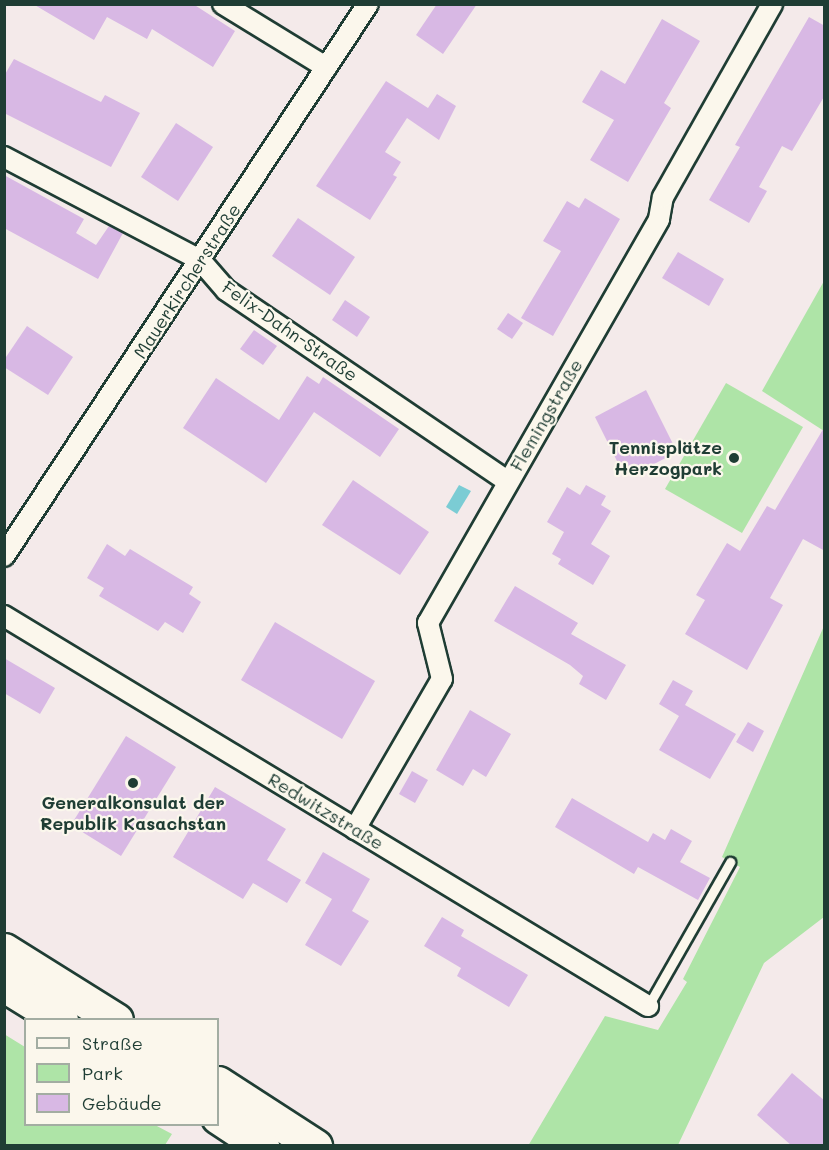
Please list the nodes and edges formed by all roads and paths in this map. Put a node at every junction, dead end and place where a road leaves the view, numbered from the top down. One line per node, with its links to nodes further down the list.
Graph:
1 (222, 4): 4 (street)
2 (368, 4): 4 (street, Mauerkircherstraße)
3 (772, 4): 7 (street, Flemingstraße)
4 (326, 67): 6 (street, Mauerkircherstraße)
5 (4, 157): 6 (street, Felix-Dahn-Straße)
6 (200, 260): 7 (street, Felix-Dahn-Straße); 8 (street, Mauerkircherstraße)
7 (508, 482): 10 (street, Flemingstraße)
8 (4, 556)
9 (4, 616): 10 (street, Redwitzstraße)
10 (355, 829): 14 (street, Redwitzstraße)
11 (730, 862): 14 (lane)
12 (4, 950): 16 (highway)
13 (4, 985): 15 (highway)
14 (648, 1006)
15 (58, 1018)
16 (113, 1018)
17 (219, 1084): 20 (highway)
18 (219, 1118): 19 (highway)
19 (262, 1146)
20 (315, 1146)

